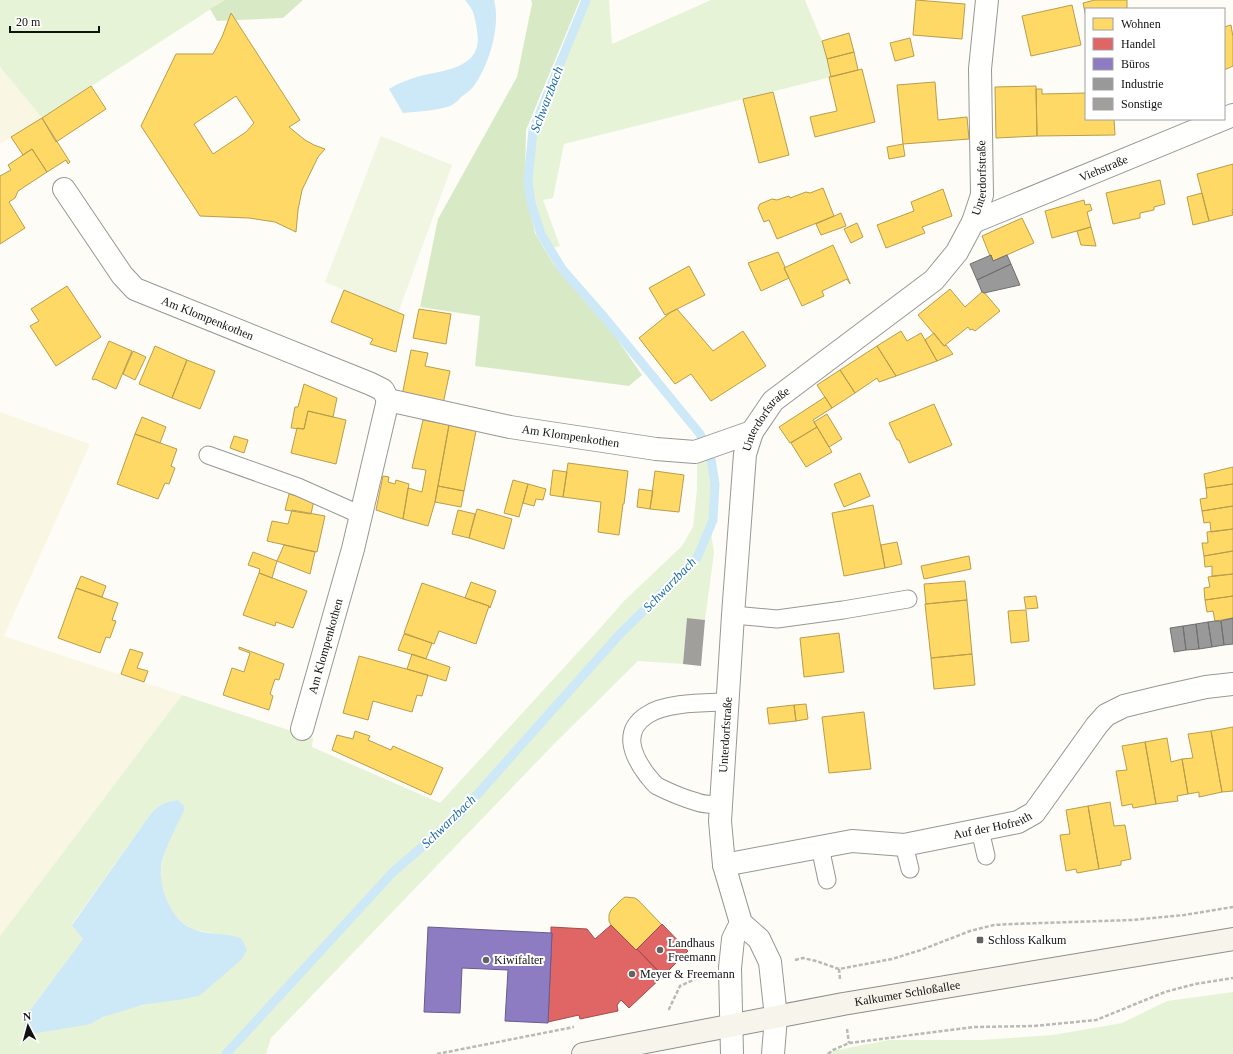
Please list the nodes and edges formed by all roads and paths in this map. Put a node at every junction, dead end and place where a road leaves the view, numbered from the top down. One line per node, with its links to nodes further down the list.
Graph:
1 (987, 0): 4 (street, Unterdorfstraße)
2 (1223, 120): 4 (street, Viehstraße)
3 (64, 189): 5 (street, Am Klompenkothen)
4 (973, 222): 6 (street, Unterdorfstraße)
5 (388, 400): 6 (street, Am Klompenkothen); 8 (street, Am Klompenkothen)
6 (752, 432): 10 (street, Unterdorfstraße)
7 (208, 455): 8 (lane)
8 (361, 514): 13 (street, Am Klompenkothen)
9 (908, 599): 10 (lane)
10 (733, 616): 12 (street, Unterdorfstraße)
11 (1233, 684): 15 (street, Auf der Hofreith)
12 (727, 702): 14 (street, Unterdorfstraße); 14 (lane)
13 (302, 729)
14 (721, 805): 19 (street, Unterdorfstraße)
15 (980, 830): 16 (street, Auf der Hofreith); 18 (lane)
16 (904, 845): 17 (street, Auf der Hofreith); 20 (lane)
17 (820, 846): 19 (street, Auf der Hofreith); 21 (lane)
18 (986, 856)
19 (724, 865): 23 (street, Unterdorfstraße)
20 (910, 869)
21 (827, 880)
22 (1233, 907): 25 (path)
23 (741, 923): 25 (street); 26 (street)
24 (1233, 940): 29 (main road, Kalkumer Schloßallee)
25 (770, 962): 29 (street)
26 (730, 968): 28 (path); 30 (street)
27 (1233, 978): 33 (path)
28 (663, 1010)
29 (776, 1017): 30 (main road, Kalkumer Schloßallee); 37 (street)
30 (732, 1026): 35 (main road, Kalkumer Schloßallee); 36 (street)
31 (577, 1027): 34 (path)
32 (847, 1031): 33 (path)
33 (849, 1043): 38 (path)
34 (437, 1054)
35 (583, 1054)
36 (732, 1054)
37 (773, 1054)
38 (828, 1054)

